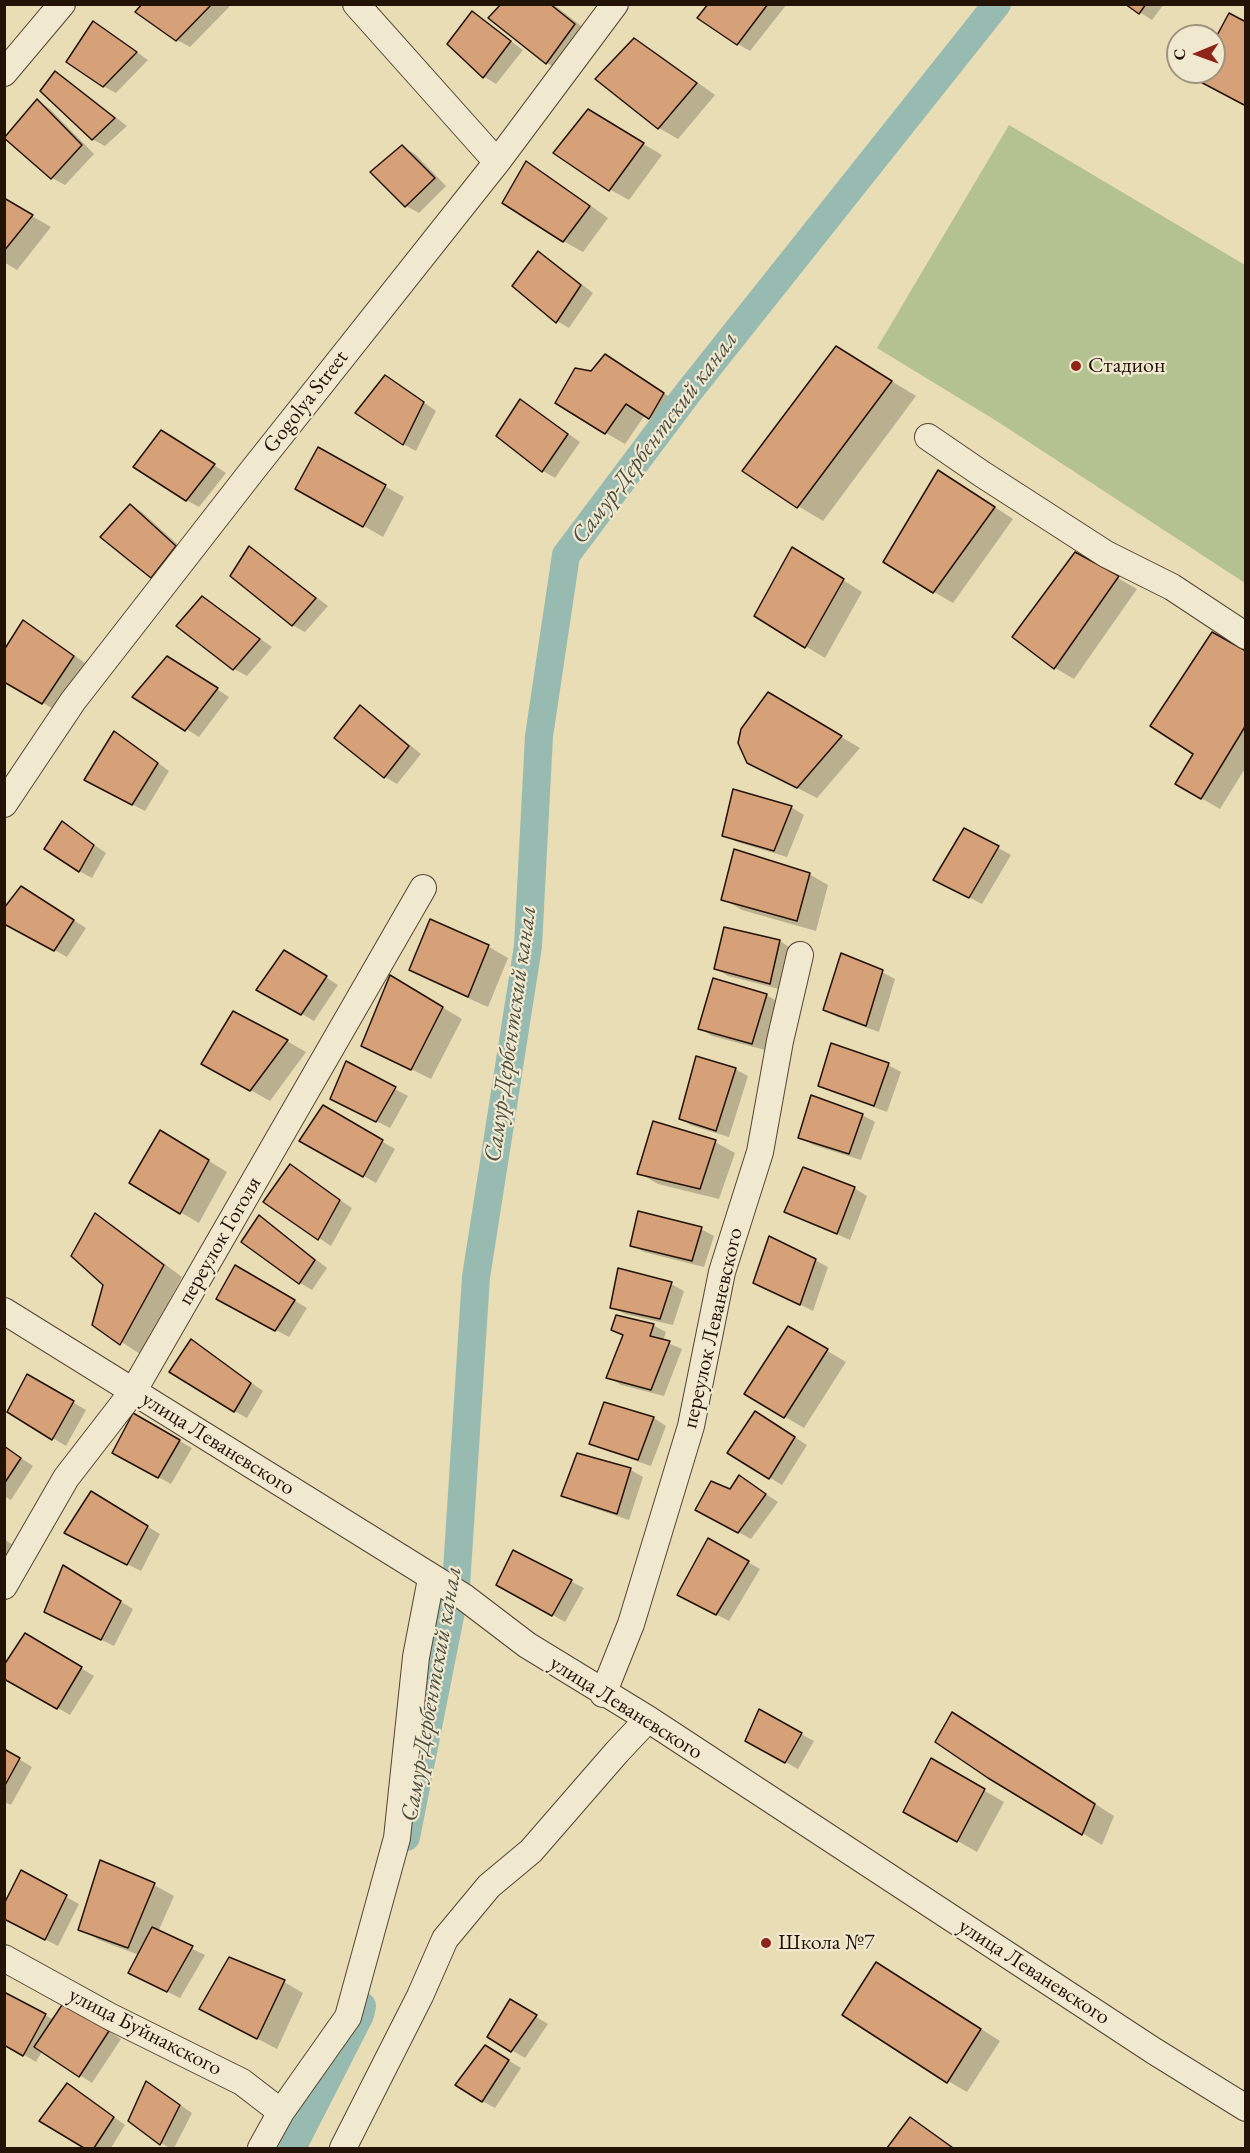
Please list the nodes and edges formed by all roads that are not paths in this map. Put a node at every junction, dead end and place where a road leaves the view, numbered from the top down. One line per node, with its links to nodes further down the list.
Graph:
1 (62, 4): 4 (street)
2 (356, 4): 5 (street)
3 (615, 4): 5 (street, Gogolya Street)
4 (4, 73)
5 (497, 162): 8 (street, Gogolya Street)
6 (928, 437): 7 (street)
7 (1245, 636)
8 (4, 804)
9 (423, 888): 12 (street, переулок Гоголя)
10 (800, 956): 15 (street, переулок Леваневского)
11 (4, 1311): 12 (street, улица Леваневского)
12 (134, 1390): 13 (street, переулок Гоголя); 14 (street, улица Леваневского)
13 (4, 1586)
14 (446, 1587): 15 (street, улица Леваневского); 19 (street)
15 (603, 1694): 16 (street, улица Леваневского)
16 (648, 1719): 18 (street, улица Леваневского); 21 (street)
17 (4, 1958): 19 (street, улица Буйнакского)
18 (1245, 2108)
19 (281, 2112): 20 (street)
20 (261, 2148)
21 (343, 2148)

